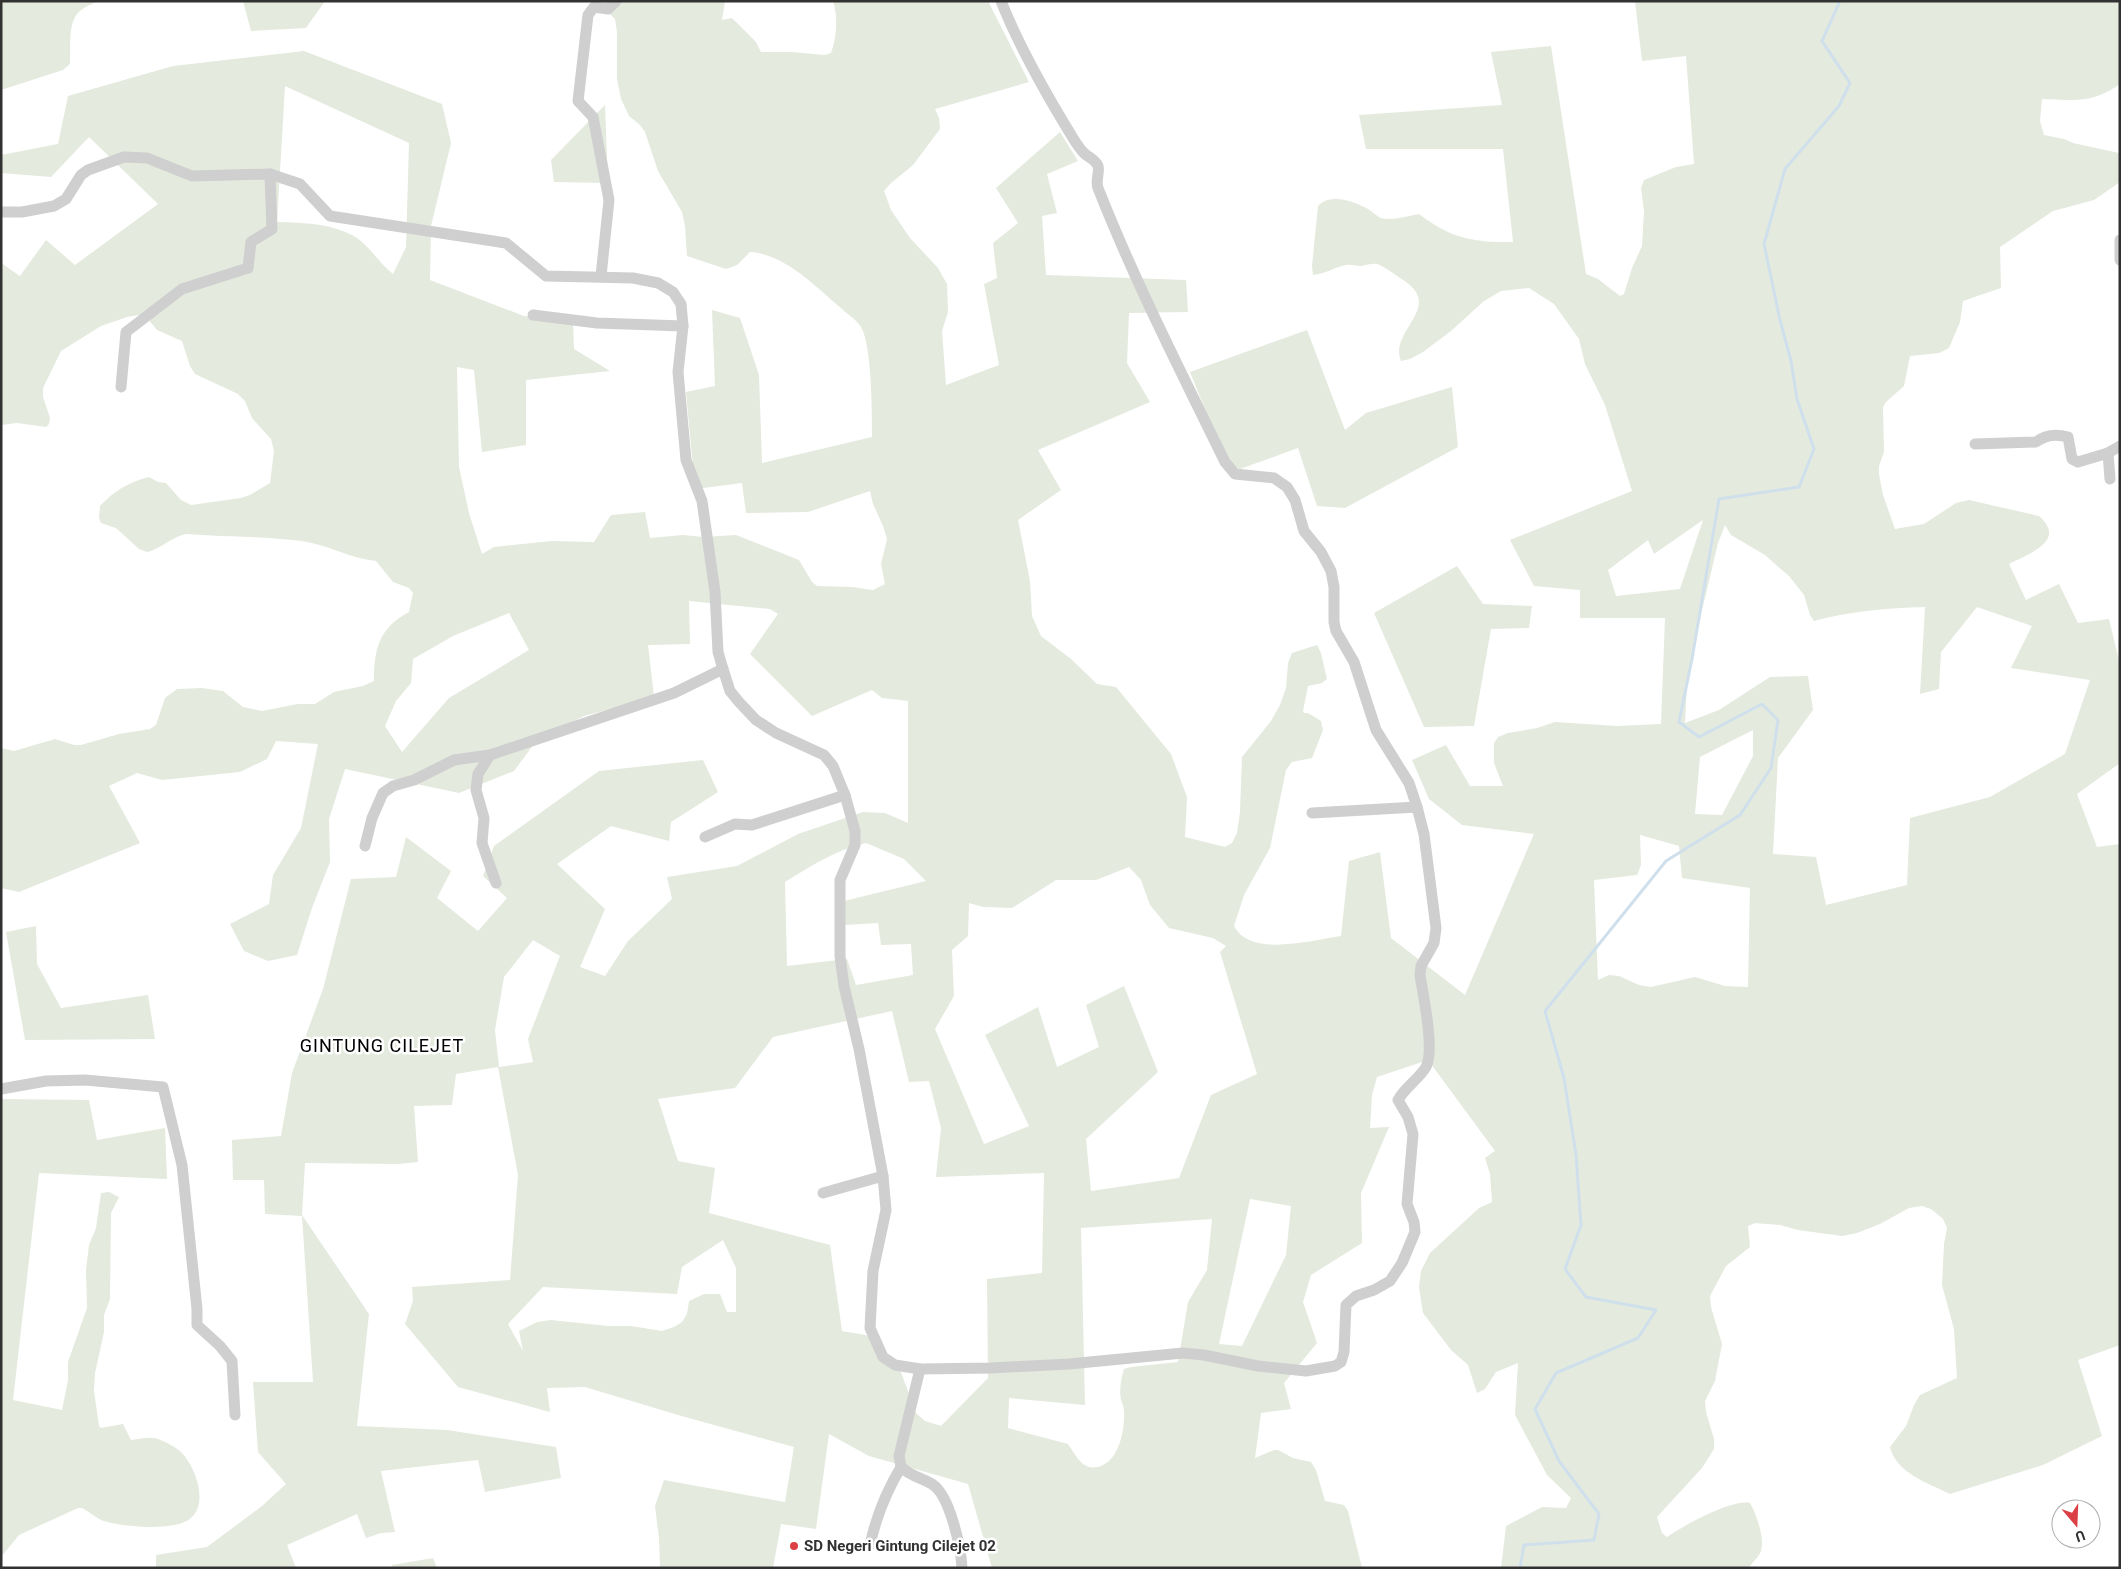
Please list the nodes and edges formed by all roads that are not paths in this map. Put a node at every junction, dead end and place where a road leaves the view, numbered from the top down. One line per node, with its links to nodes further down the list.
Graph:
1 (616, 1): 7 (street)
2 (1001, 1): 18 (street)
3 (270, 174): 4 (street); 7 (street); 10 (street)
4 (1, 212)
5 (2120, 240): 6 (street)
6 (2120, 260)
7 (601, 276): 9 (street)
8 (533, 314): 9 (street)
9 (682, 326): 15 (street)
10 (121, 387)
11 (1975, 444): 13 (street)
12 (2120, 446): 13 (street)
13 (2108, 453): 14 (street)
14 (2110, 479)
15 (723, 669): 16 (street); 17 (street)
16 (490, 756): 21 (street); 22 (street)
17 (845, 795): 20 (street); 24 (street)
18 (1417, 807): 19 (street); 26 (street)
19 (1312, 813)
20 (705, 837)
21 (365, 846)
22 (496, 883)
23 (1, 1089): 27 (street)
24 (883, 1176): 25 (street); 26 (street)
25 (823, 1192)
26 (920, 1368): 28 (street)
27 (235, 1415)
28 (901, 1468): 29 (street); 30 (street)
29 (870, 1545)
30 (962, 1568)

